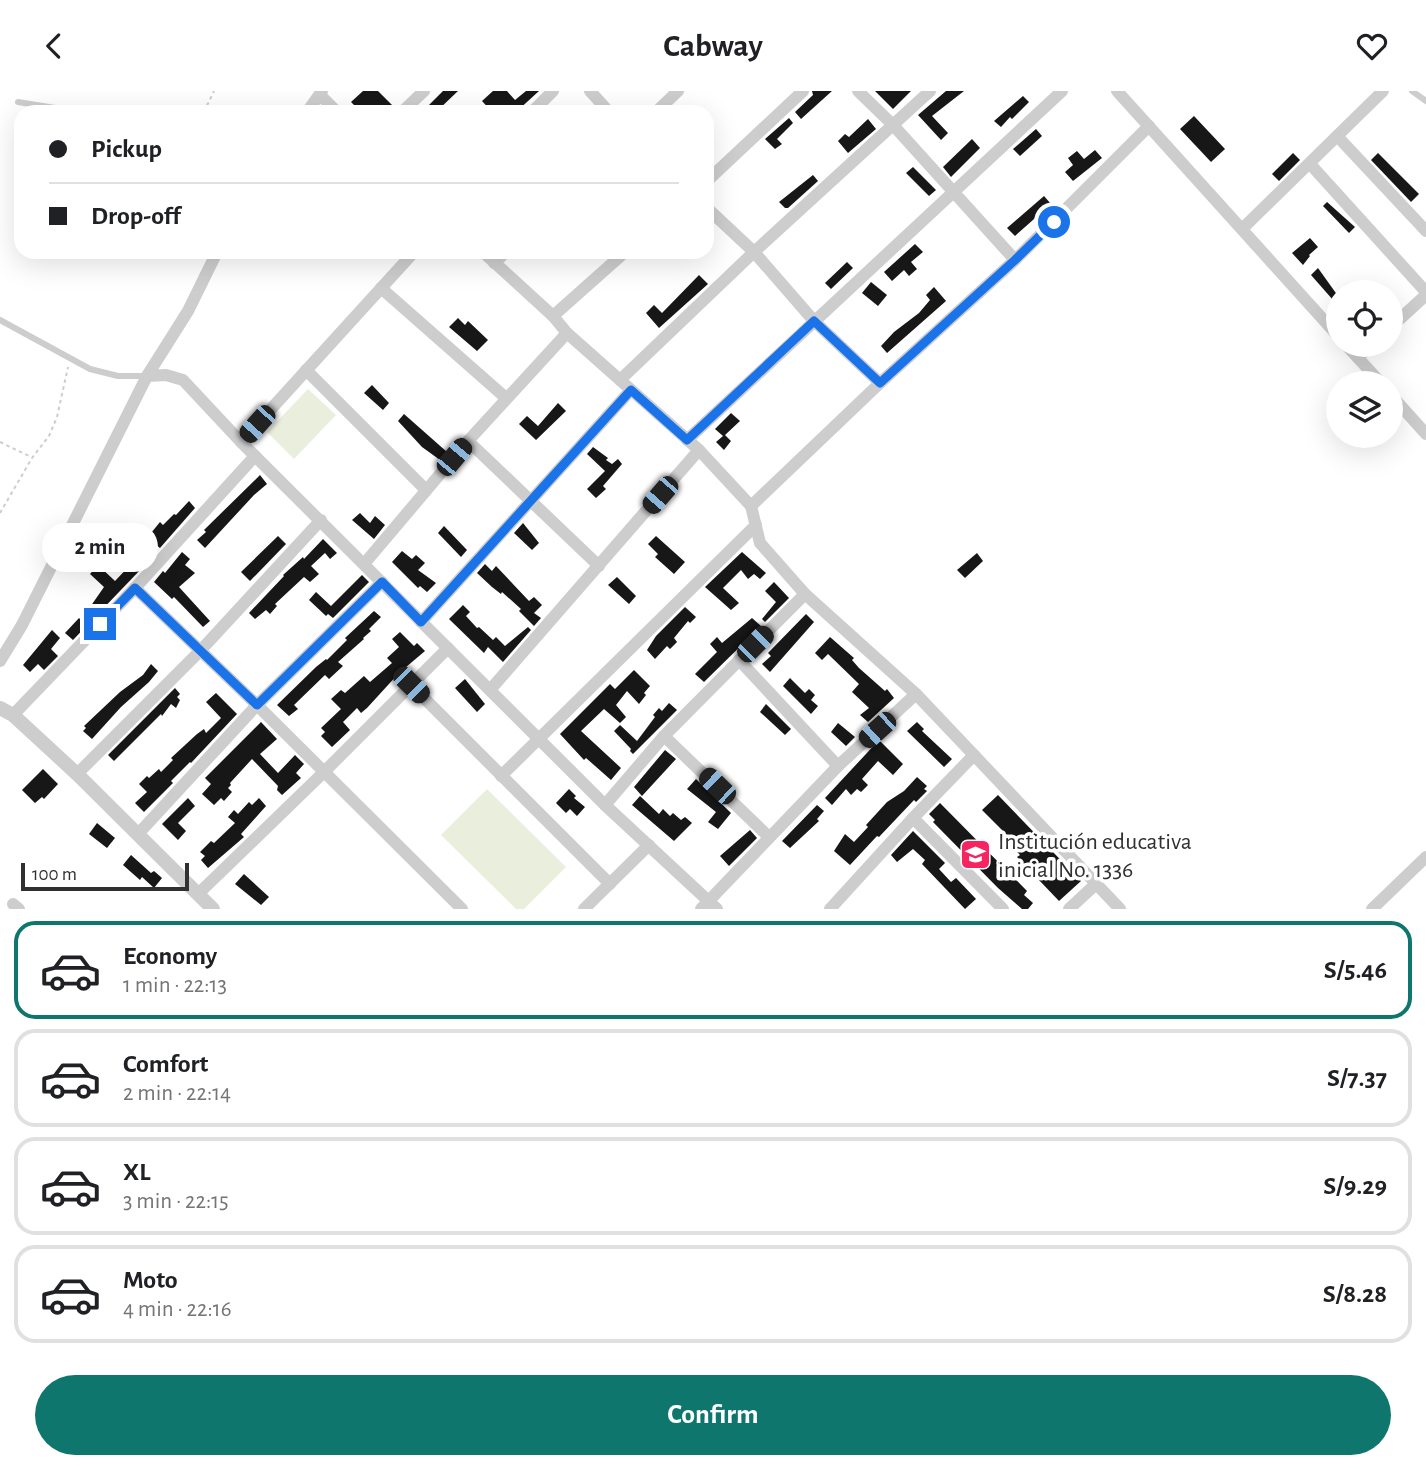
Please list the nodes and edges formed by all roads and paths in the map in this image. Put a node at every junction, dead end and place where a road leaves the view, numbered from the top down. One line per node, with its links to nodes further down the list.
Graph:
1 (424, 91): 15 (street)
2 (553, 91): 16 (street)
3 (590, 91): 17 (street)
4 (678, 91): 18 (street)
5 (803, 91): 23 (street)
6 (858, 91): 19 (street)
7 (930, 91): 19 (street)
8 (1062, 91): 24 (street)
9 (1117, 91): 20 (street)
10 (1383, 91): 21 (street)
11 (1412, 91): 12 (lane)
12 (1426, 101)
13 (18, 102): 14 (lane)
14 (37, 105)
15 (409, 105)
16 (538, 105)
17 (603, 105)
18 (663, 105)
19 (892, 125): 24 (street); 28 (street)
20 (1149, 126): 26 (street); 34 (street)
21 (1338, 137): 22 (street); 27 (street)
22 (1311, 165): 26 (street); 37 (street)
23 (714, 174)
24 (952, 192): 34 (street); 41 (street)
25 (714, 215): 28 (street)
26 (1242, 229): 42 (street)
27 (1426, 231)
28 (754, 252): 41 (street); 49 (street)
29 (214, 259): 48 (street)
30 (408, 259): 36 (street)
31 (490, 259): 35 (street)
32 (498, 259): 35 (street)
33 (617, 259): 38 (street)
34 (1015, 260): 50 (street)
35 (494, 263): 38 (street)
36 (382, 288): 46 (street); 52 (street)
37 (1426, 294): 39 (street)
38 (553, 316): 43 (street)
39 (1403, 316)
40 (0, 320): 45 (lane)
41 (814, 321): 50 (street); 55 (street)
42 (1326, 323)
43 (567, 333): 49 (street); 52 (street)
44 (1357, 357): 47 (street)
45 (70, 359): 48 (lane); 61 (path)
46 (306, 370): 58 (street); 62 (street)
47 (1370, 371)
48 (147, 376): 58 (street); 77 (street)
49 (620, 380): 51 (street)
50 (880, 383): 64 (street)
51 (631, 390): 55 (street); 63 (street)
52 (506, 398): 56 (street)
53 (1403, 408): 54 (street)
54 (1426, 433)
55 (687, 440): 59 (street)
56 (468, 441): 62 (street); 63 (street)
57 (0, 442): 61 (path)
58 (241, 442): 60 (street)
59 (699, 450): 64 (street); 69 (street)
60 (256, 456): 66 (street); 71 (street)
61 (32, 458): 65 (path)
62 (426, 490): 68 (street)
63 (531, 500): 69 (street); 73 (street)
64 (751, 506): 67 (street)
65 (0, 513)
66 (321, 520): 68 (street); 75 (street)
67 (756, 525): 72 (street); 84 (street)
68 (364, 564): 70 (street)
69 (599, 566): 79 (street)
70 (382, 582): 73 (street); 81 (street)
71 (135, 588): 75 (street); 82 (street)
72 (805, 594): 76 (street); 80 (street)
73 (421, 622): 74 (street)
74 (448, 647): 78 (street); 79 (street)
75 (201, 650): 81 (street); 88 (street)
76 (739, 660): 83 (street); 86 (street)
77 (0, 661)
78 (411, 685): 87 (street); 89 (street)
79 (490, 690): 84 (street)
80 (916, 694): 85 (street); 86 (street)
81 (257, 705): 87 (street); 92 (street)
82 (6, 711): 88 (street)
83 (664, 736): 90 (street); 93 (street)
84 (538, 738): 89 (street); 90 (street)
85 (974, 755): 91 (street); 97 (street)
86 (838, 766): 93 (street)
87 (324, 772): 98 (street); 101 (street)
88 (77, 774): 92 (street)
89 (501, 776): 96 (street)
90 (605, 805): 94 (street)
91 (913, 818): 103 (street); 104 (street)
92 (139, 833): 98 (street)
93 (769, 837): 99 (street)
94 (649, 845): 96 (street); 99 (street)
95 (1426, 857): 107 (street)
96 (610, 884): 102 (street)
97 (1096, 884): 105 (street); 106 (street)
98 (198, 894): 100 (street)
99 (709, 906)
100 (213, 909)
101 (462, 909)
102 (584, 909)
103 (830, 909)
104 (1003, 909)
105 (1069, 909)
106 (1120, 909)
107 (1372, 909)

